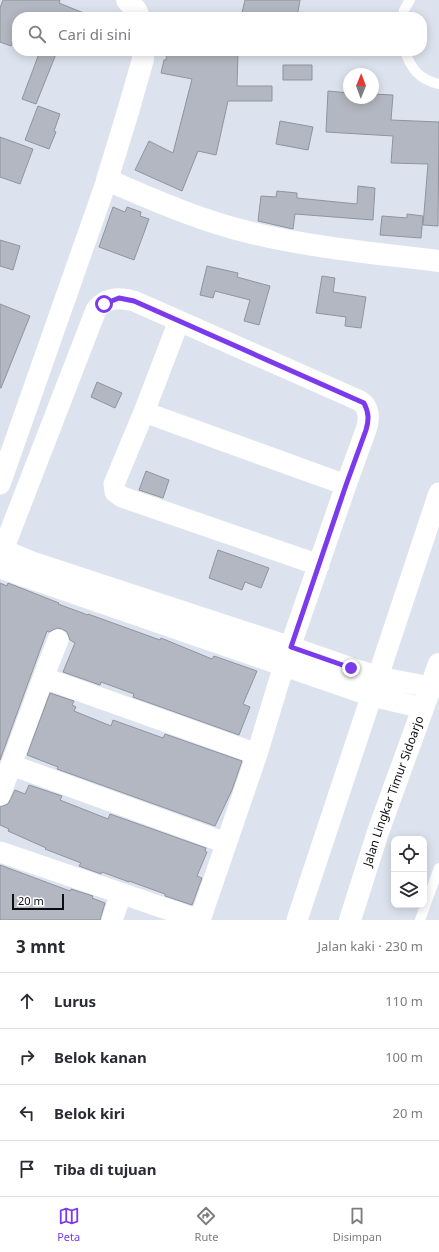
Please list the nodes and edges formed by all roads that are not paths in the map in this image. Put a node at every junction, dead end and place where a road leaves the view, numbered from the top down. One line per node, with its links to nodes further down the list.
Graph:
1 (127, 0): 3 (street)
2 (410, 0): 4 (lane)
3 (137, 12)
4 (404, 12)
5 (143, 56): 8 (street)
6 (406, 56): 7 (lane)
7 (439, 84)
8 (107, 180): 9 (street); 12 (street)
9 (439, 261)
10 (179, 321): 11 (street); 13 (street); 15 (street)
11 (144, 412): 13 (street); 16 (street)
12 (0, 484)
13 (346, 485): 16 (street)
14 (439, 493): 20 (street)
15 (1, 559): 18 (street)
16 (319, 565): 18 (street)
17 (58, 640): 21 (street)
18 (288, 656): 20 (street); 23 (street); 25 (street)
19 (439, 664): 22 (street, Jalan Lingkar Timur Sidoarjo)
20 (379, 677): 22 (street); 23 (street)
21 (44, 678): 25 (street); 26 (street)
22 (430, 687): 24 (street, Jalan Lingkar Timur Sidoarjo)
23 (372, 696): 24 (street); 34 (street)
24 (423, 708): 35 (street, Jalan Lingkar Timur Sidoarjo)
25 (257, 754): 28 (street)
26 (11, 765): 27 (street); 28 (street)
27 (0, 795)
28 (226, 843): 33 (street)
29 (0, 852): 31 (street)
30 (439, 868): 36 (lane)
31 (122, 894): 32 (street); 33 (street)
32 (112, 920)
33 (199, 920)
34 (296, 920)
35 (350, 920)
36 (420, 920)

